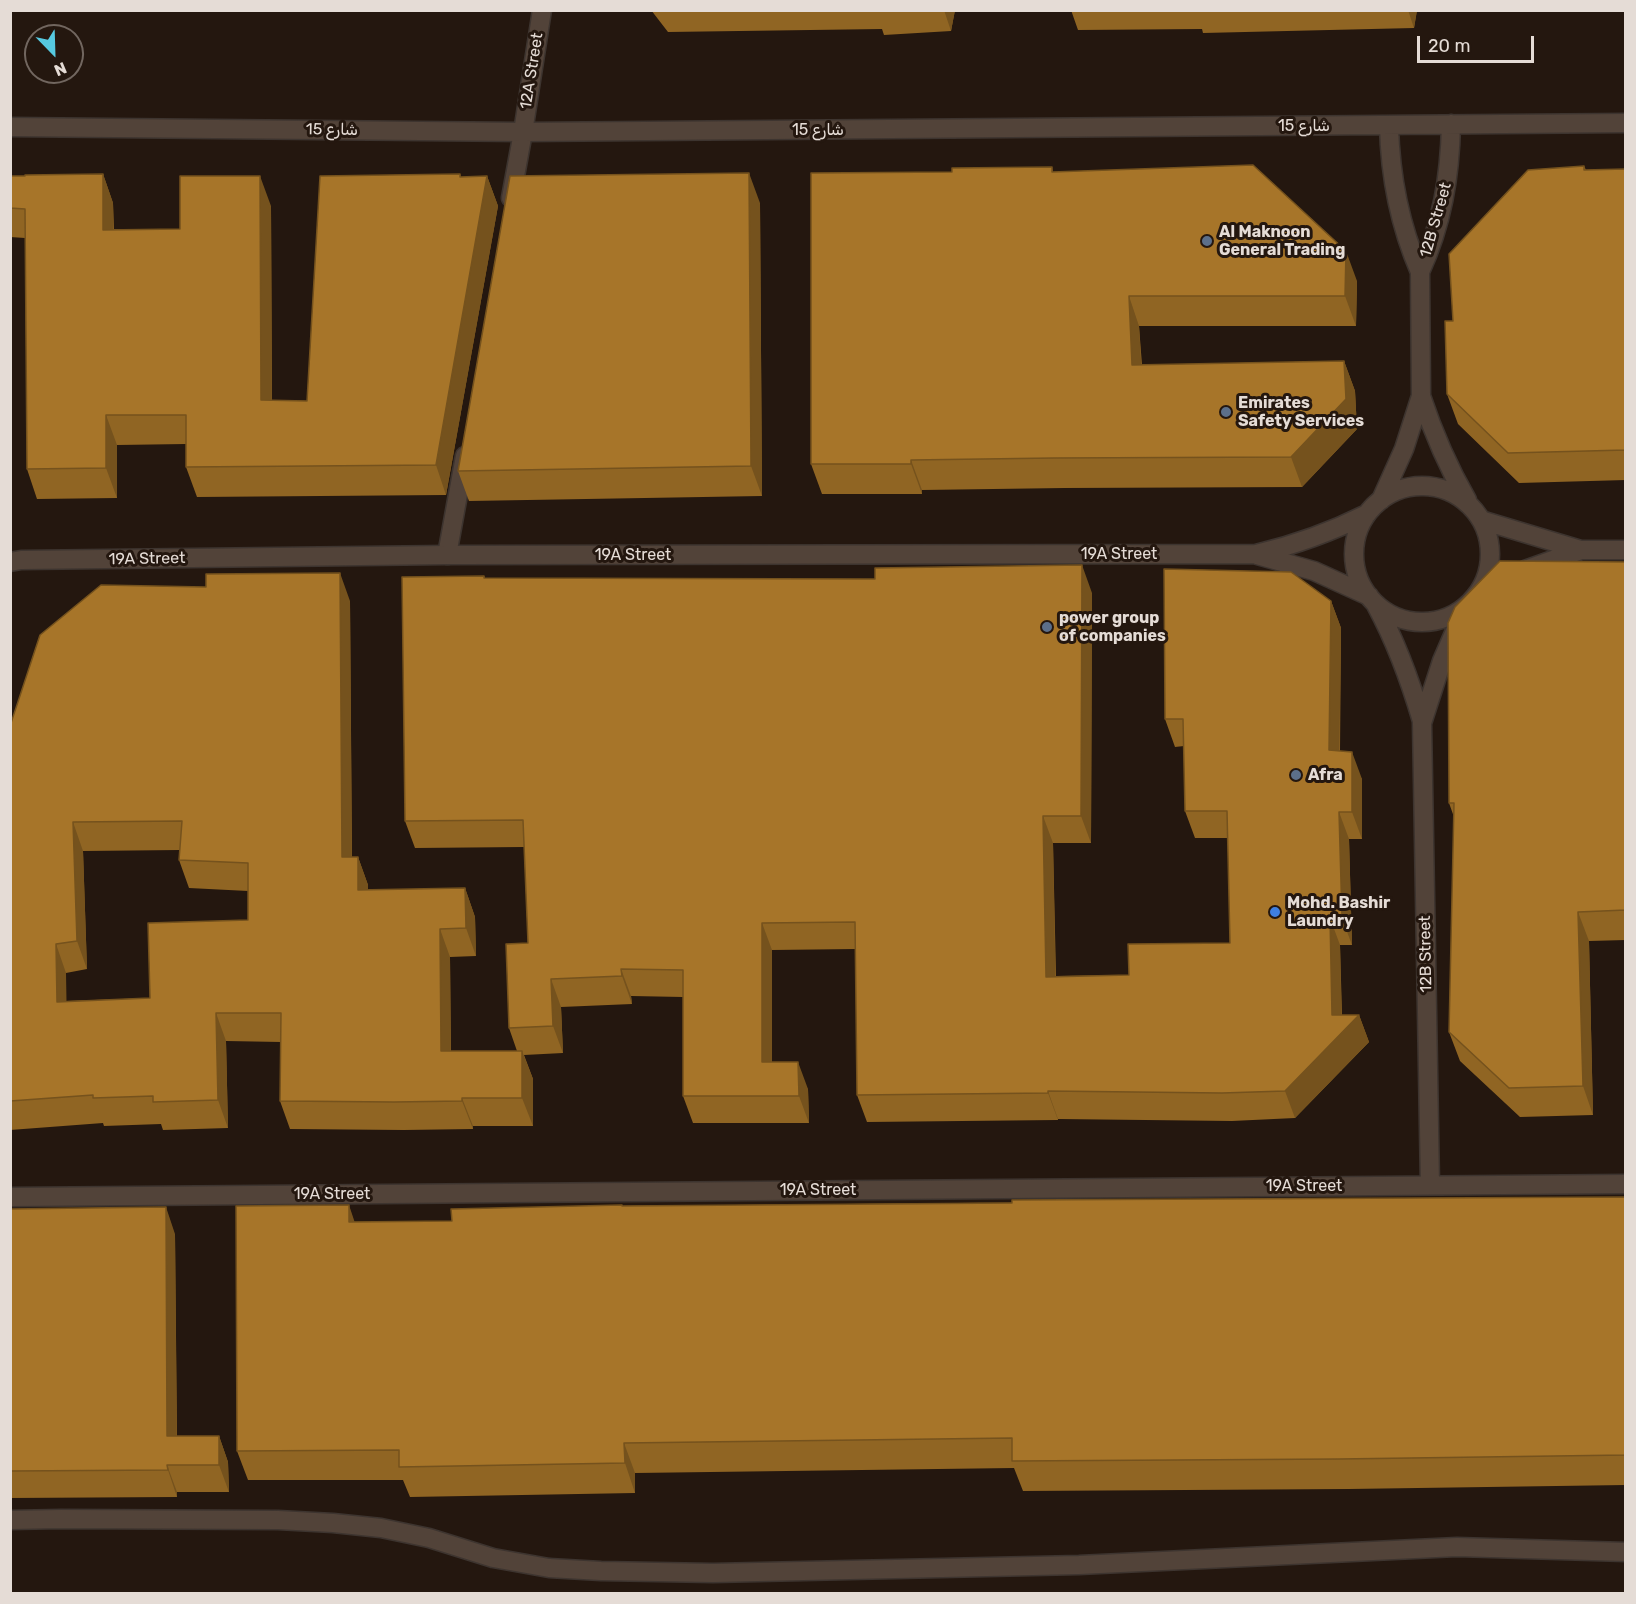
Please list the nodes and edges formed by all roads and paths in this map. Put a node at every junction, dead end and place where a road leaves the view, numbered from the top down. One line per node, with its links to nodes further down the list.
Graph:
1 (542, 10): 6 (street, 12A Street)
2 (1626, 123): 3 (street, شارع 15)
3 (1451, 124): 4 (street, شارع 15); 8 (street, 12B Street)
4 (1389, 125): 6 (street, شارع 15); 8 (street, 12B Street)
5 (10, 127): 6 (street, شارع 15)
6 (522, 132): 7 (street, 12A Street)
7 (508, 214)
8 (1420, 272): 9 (street)
9 (1421, 396): 11 (street); 12 (street)
10 (468, 438): 18 (street)
11 (1381, 500): 12 (street); 13 (street)
12 (1470, 504): 14 (street)
13 (1367, 514): 17 (street); 21 (street)
14 (1481, 520): 15 (street); 20 (street)
15 (1581, 550): 16 (street); 20 (street)
16 (1626, 550)
17 (1256, 554): 18 (street, 19A Street); 21 (street)
18 (447, 555): 19 (street, 19A Street)
19 (10, 562)
20 (1474, 597): 21 (street); 22 (street)
21 (1372, 599): 22 (street)
22 (1422, 723): 24 (street, 12B Street)
23 (1626, 1184): 24 (street, 19A Street)
24 (1430, 1185): 25 (street, 19A Street)
25 (10, 1197)
26 (10, 1520): 27 (street)
27 (1626, 1552)

